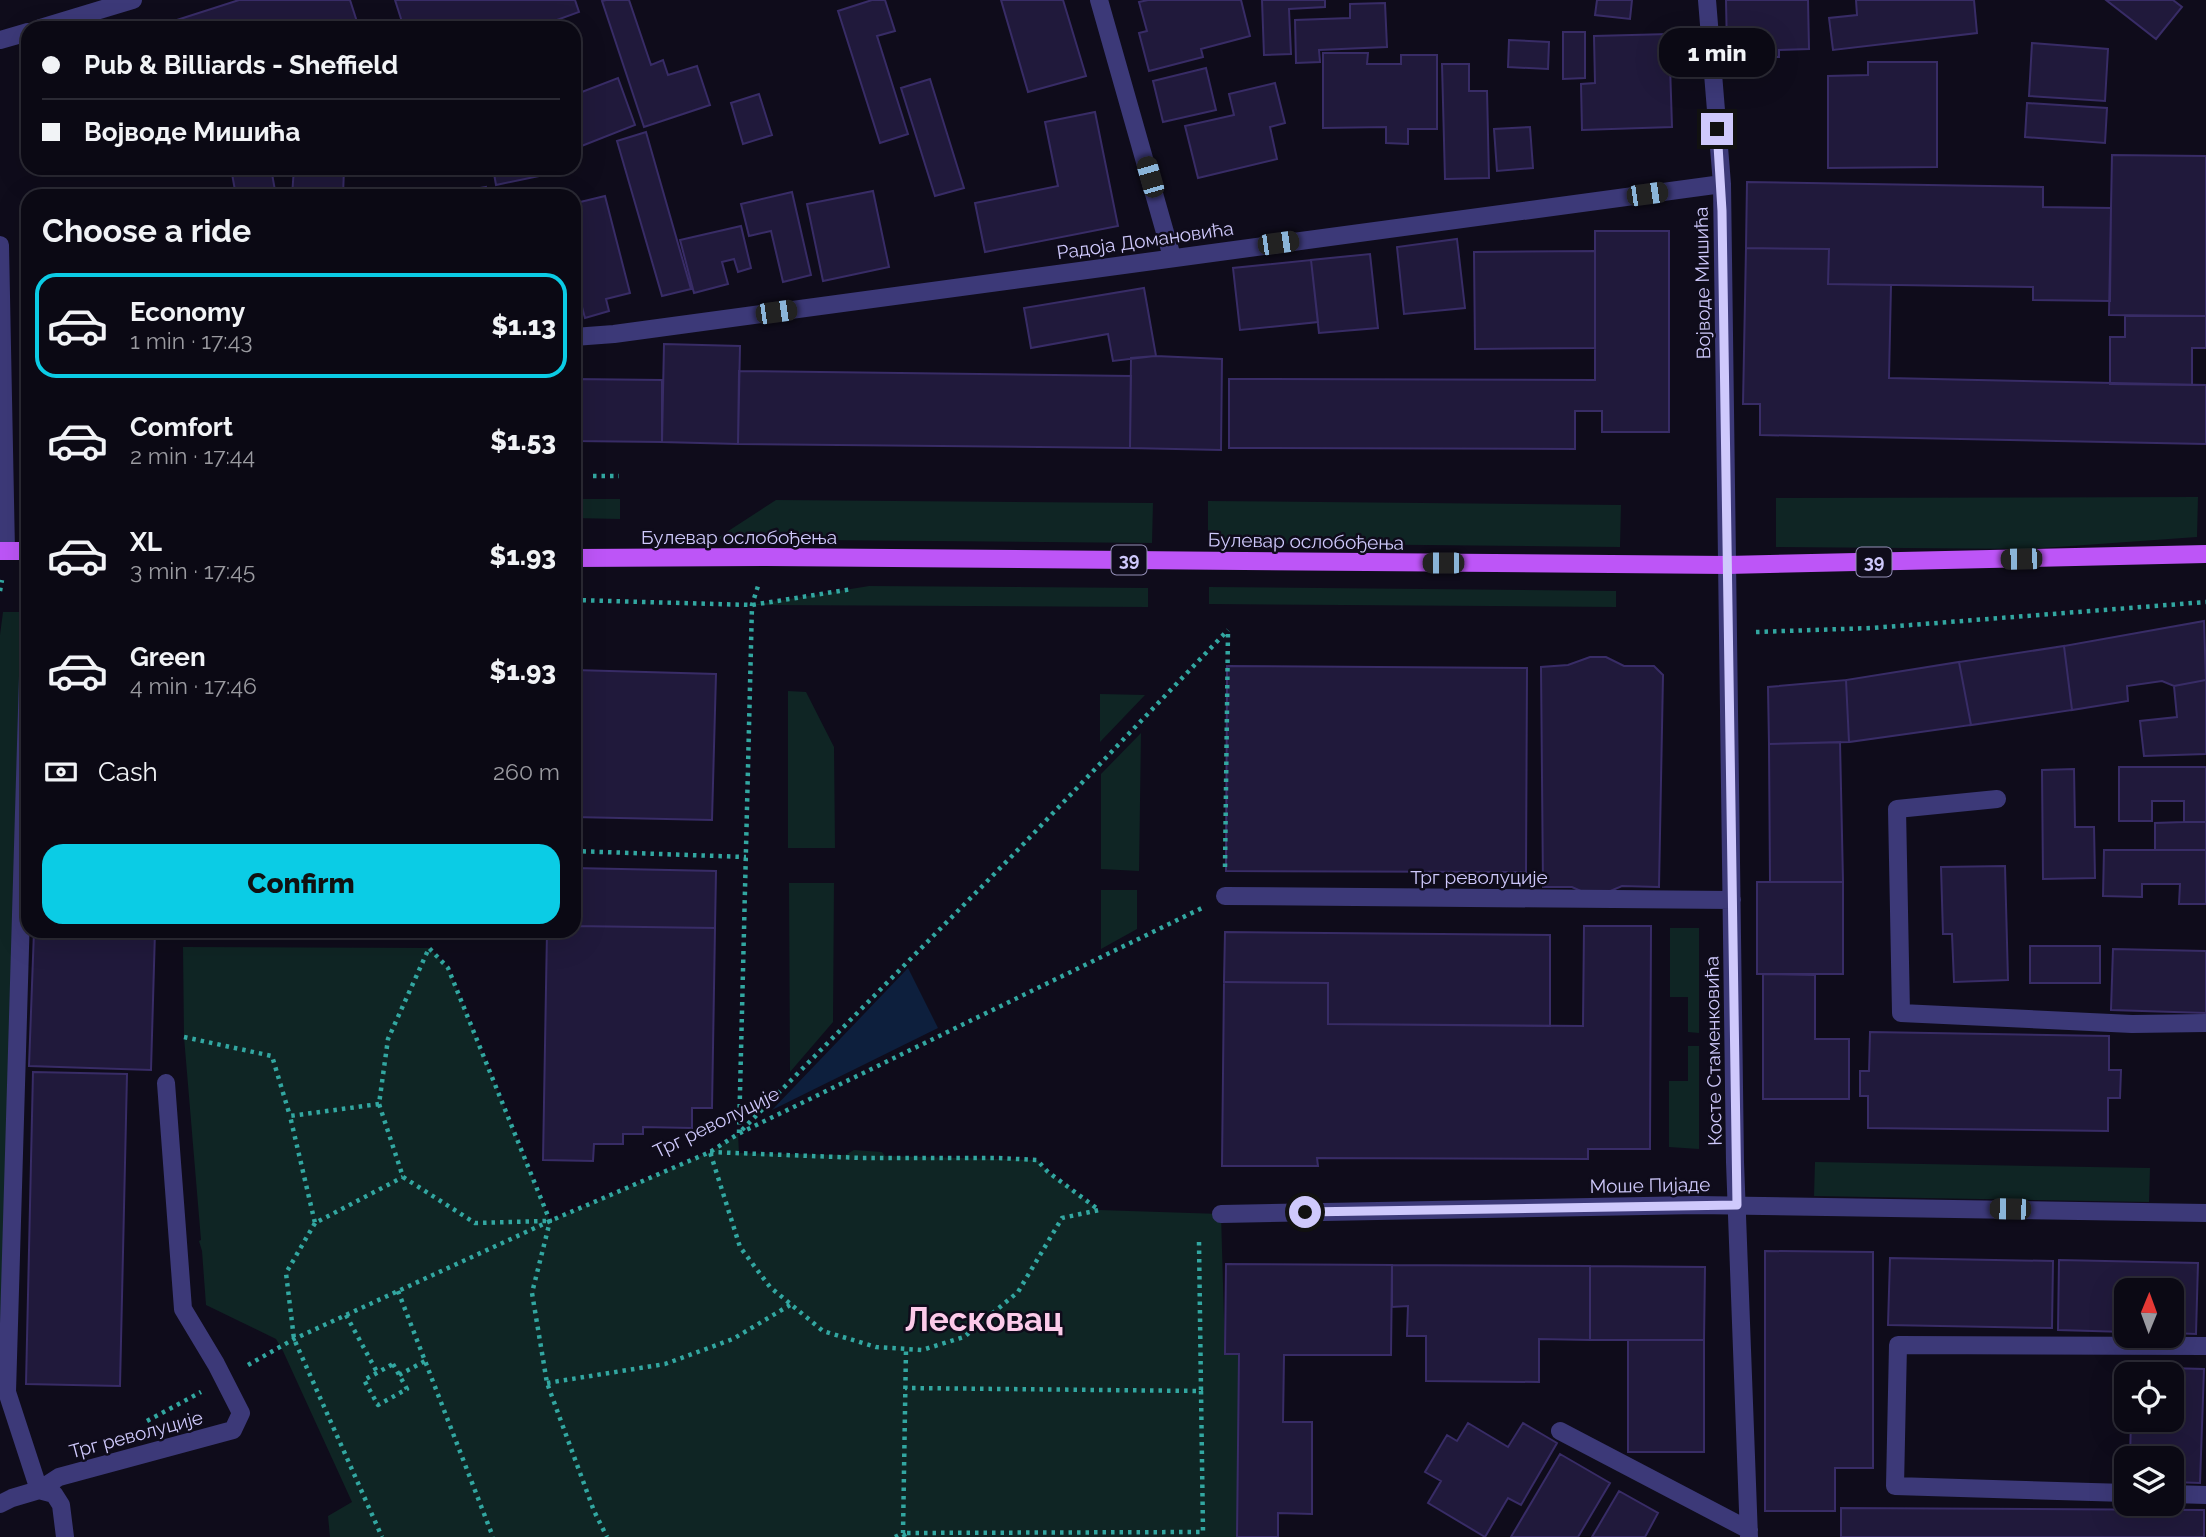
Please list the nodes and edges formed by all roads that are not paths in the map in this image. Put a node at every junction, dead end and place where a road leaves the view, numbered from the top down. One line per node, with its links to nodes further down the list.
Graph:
1 (133, 0): 4 (street)
2 (1099, 0): 9 (street)
3 (1707, 0): 7 (street, Војводе Мишића)
4 (63, 21)
5 (21, 34): 6 (street)
6 (0, 40)
7 (1721, 184): 9 (street, Радоја Домановића); 15 (street, Војводе Мишића)
8 (0, 245): 11 (street)
9 (1172, 257): 10 (street, Радоја Домановића)
10 (581, 336)
11 (3, 551): 12 (main road)
12 (21, 551)
13 (2206, 554): 15 (main road, Булевар ослобођења / 39)
14 (581, 558): 15 (main road, Булевар ослобођења / 39)
15 (1727, 565): 18 (street, Косте Стаменковића)
16 (1997, 799): 20 (street)
17 (1225, 897): 18 (street, Трг револуције)
18 (1732, 900): 22 (street, Косте Стаменковића)
19 (21, 915): 27 (street)
20 (2206, 1023)
21 (166, 1083): 27 (street, Трг револуције)
22 (1737, 1205): 23 (street, Моше Пијаде); 24 (street, Моше Пијаде); 32 (street, Косте Стаменковића)
23 (2206, 1213)
24 (1222, 1214)
25 (2206, 1346): 28 (street)
26 (1560, 1431): 32 (street)
27 (39, 1490): 31 (street, Трг револуције); 33 (street)
28 (2114, 1493)
29 (2184, 1494): 30 (street)
30 (2206, 1495)
31 (0, 1504)
32 (1749, 1533)
33 (65, 1537)

